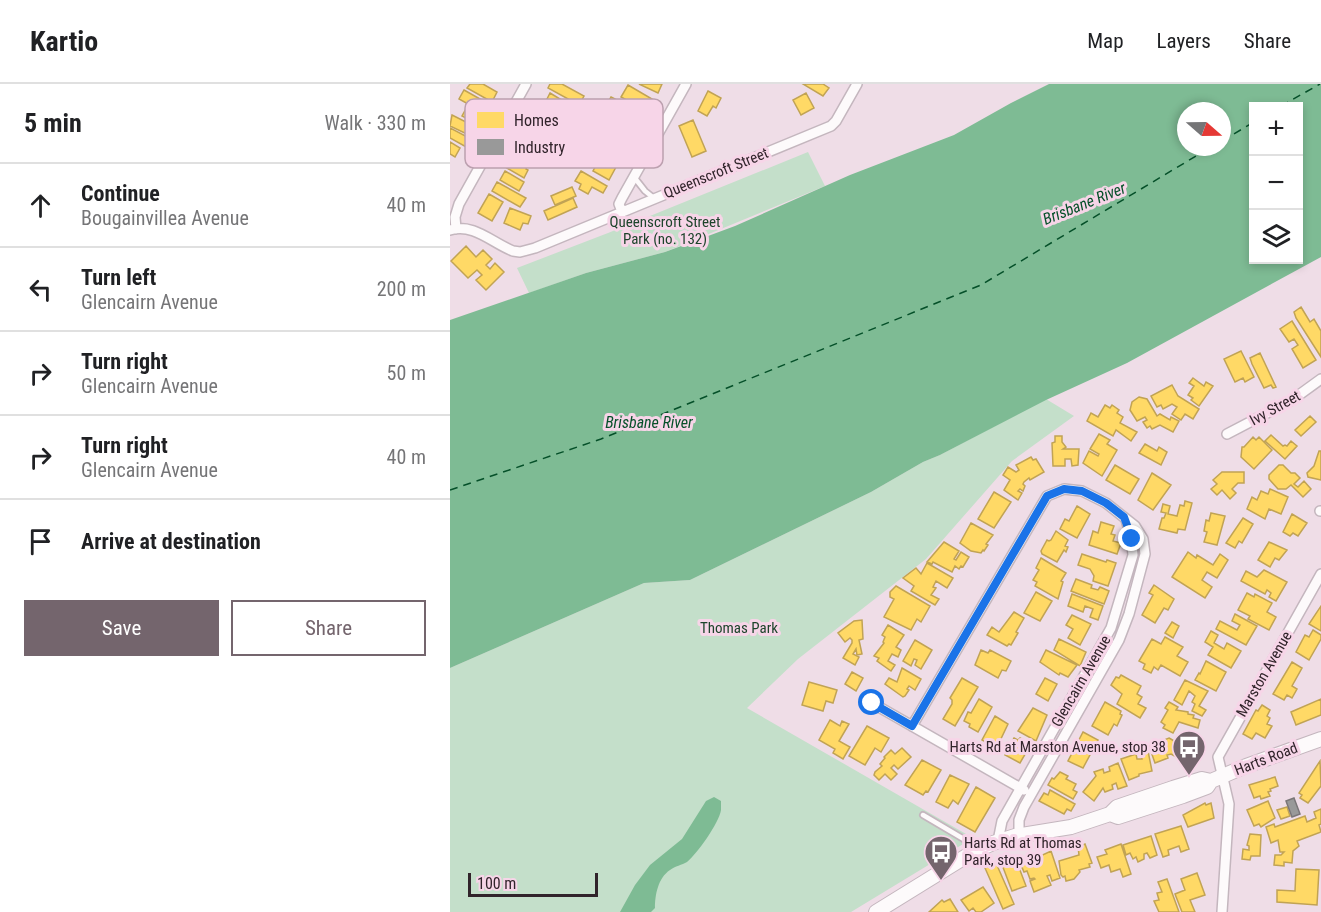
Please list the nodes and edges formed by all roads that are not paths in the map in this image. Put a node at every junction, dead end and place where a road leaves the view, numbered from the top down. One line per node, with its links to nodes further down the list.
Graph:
1 (526, 84): 4 (street)
2 (686, 84): 5 (street)
3 (857, 84): 9 (street, Queenscroft Street)
4 (518, 99)
5 (663, 125)
6 (479, 168): 11 (street)
7 (639, 168): 8 (street)
8 (634, 177): 9 (lane); 10 (street)
9 (655, 199): 10 (street, Queenscroft Street)
10 (622, 212): 11 (street, Queenscroft Street)
11 (453, 229)
12 (1321, 380): 13 (street, Ivy Street)
13 (1227, 434)
14 (1121, 513): 17 (street, Glencairn Avenue); 20 (street, Glencairn Avenue); 21 (street, Glencairn Avenue)
15 (1321, 573): 19 (street, Marston Avenue)
16 (872, 703): 17 (street)
17 (912, 726): 20 (street)
18 (1321, 739): 19 (street, Harts Road)
19 (1217, 779): 23 (street, Harts Road); 27 (street, Marston Avenue)
20 (1020, 788): 21 (street); 24 (street, Glencairn Avenue)
21 (1031, 794): 23 (street, Glencairn Avenue)
22 (923, 815): 25 (lane)
23 (1019, 836): 24 (street, Harts Road)
24 (998, 841): 25 (street, Harts Road)
25 (973, 852): 26 (street, Harts Road)
26 (876, 912)
27 (1222, 912)

